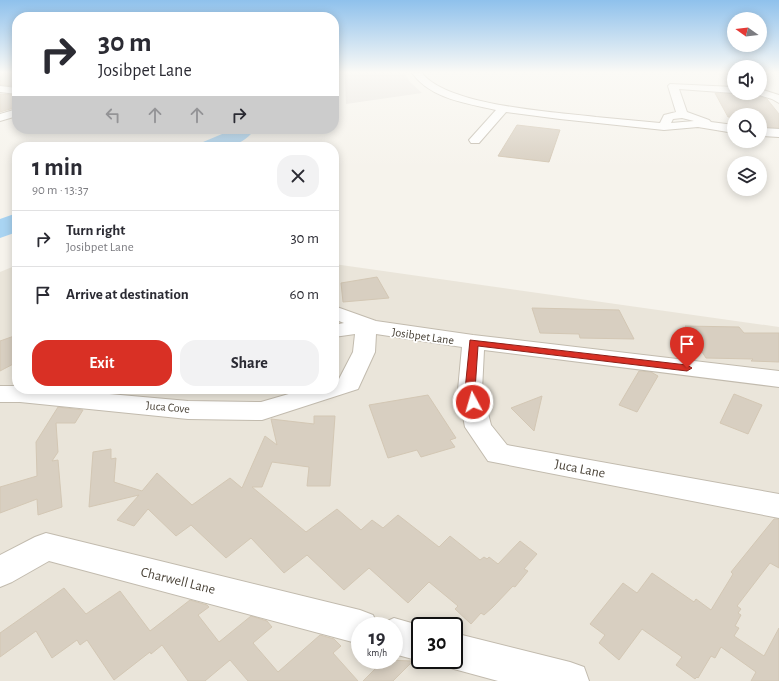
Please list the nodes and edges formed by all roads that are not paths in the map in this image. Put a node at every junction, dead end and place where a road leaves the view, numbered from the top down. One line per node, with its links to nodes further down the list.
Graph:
1 (490, 105): 3 (street)
2 (679, 105): 5 (street)
3 (503, 108): 8 (street); 12 (street)
4 (12, 114): 6 (street)
5 (682, 115): 7 (street); 8 (street)
6 (0, 118)
7 (699, 124): 8 (street); 9 (street)
8 (664, 127)
9 (727, 128)
10 (767, 132): 11 (street)
11 (779, 133)
12 (475, 140)
13 (339, 314): 14 (street)
14 (372, 328): 15 (street); 16 (street, Josibpet Lane); 18 (street, Juca Cove)
15 (339, 331)
16 (473, 342): 17 (street, Josibpet Lane); 23 (street, Juca Lane)
17 (779, 379)
18 (339, 387)
19 (0, 394): 20 (street, Juca Cove)
20 (12, 394)
21 (20, 394): 22 (street, Juca Cove)
22 (317, 394)
23 (779, 506)
24 (0, 572): 25 (street, Charwell Lane)
25 (351, 625)
26 (463, 653): 27 (street)
27 (570, 681)

